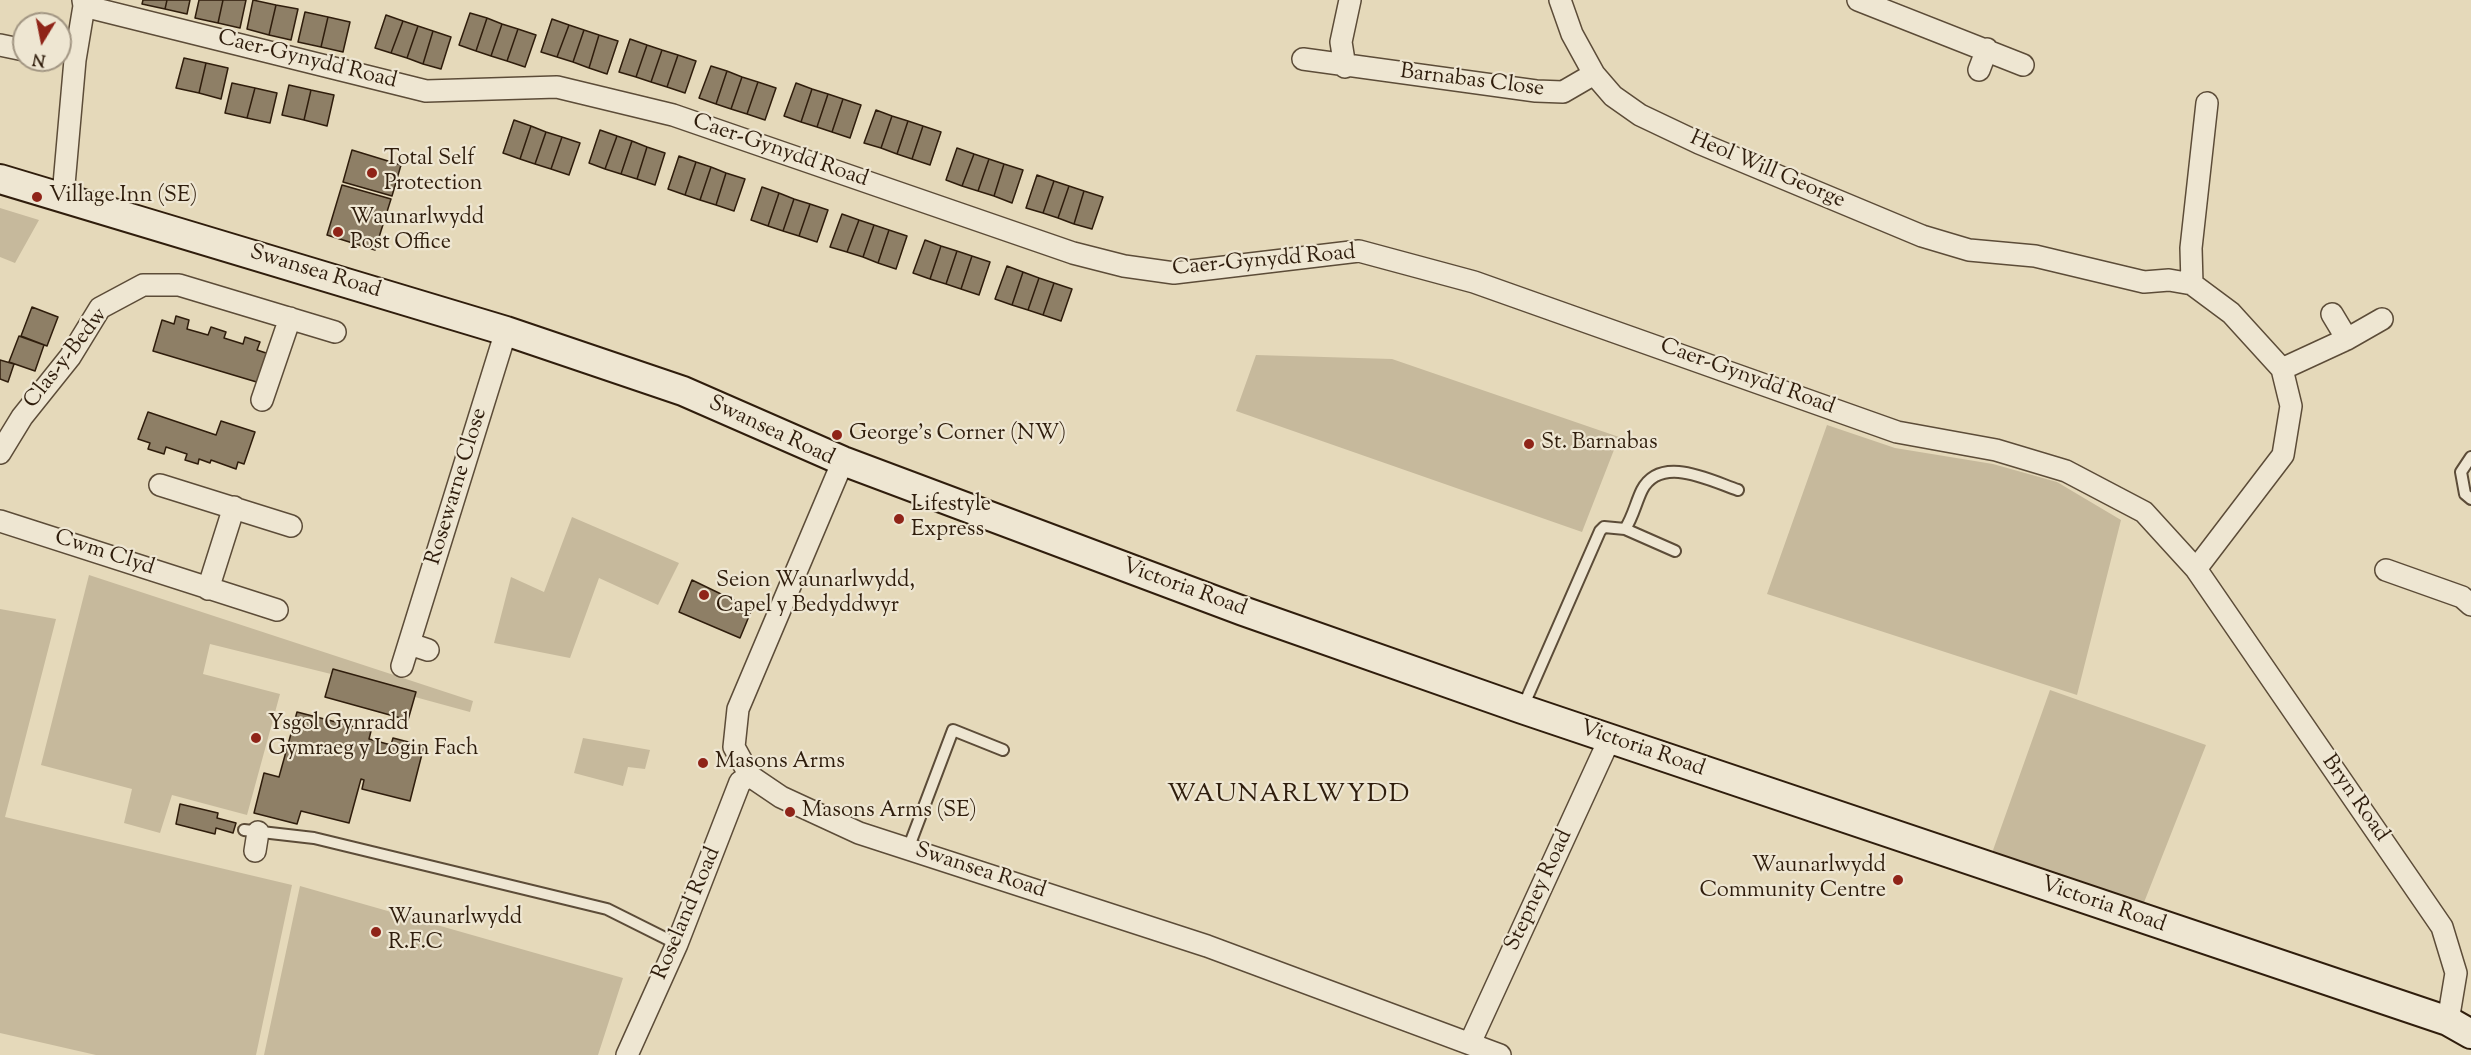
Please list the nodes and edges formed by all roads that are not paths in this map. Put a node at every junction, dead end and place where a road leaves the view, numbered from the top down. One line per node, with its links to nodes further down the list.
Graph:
1 (1350, 0): 9 (street)
2 (1560, 0): 12 (street, Heol Will George)
3 (1858, 0): 6 (street)
4 (84, 3): 5 (street); 36 (street, Caer-Gynydd Road)
5 (72, 45)
6 (1987, 49): 8 (street); 10 (street)
7 (1303, 59): 9 (street, Barnabas Close)
8 (2023, 65)
9 (1345, 67): 12 (street, Barnabas Close)
10 (1979, 70)
11 (68, 72): 15 (street)
12 (1594, 74): 16 (street, Heol Will George)
13 (2207, 103): 16 (street)
14 (0, 179): 15 (main road, Swansea Road)
15 (63, 196): 20 (main road, Swansea Road)
16 (2192, 284): 23 (street)
17 (2332, 314): 22 (street)
18 (290, 318): 21 (street, Clas-y-Bedw); 24 (street); 25 (street, Clas-y-Bedw)
19 (2382, 319): 22 (street)
20 (506, 331): 27 (main road, Swansea Road); 41 (street, Rosewarne Close)
21 (335, 332)
22 (2347, 339): 23 (street)
23 (2282, 369): 36 (street)
24 (262, 400)
25 (0, 453)
26 (2471, 457): 30 (lane)
27 (843, 461): 42 (main road, Victoria Road); 45 (street, Swansea Road)
28 (160, 485): 31 (street)
29 (1738, 490): 34 (lane)
30 (2471, 499)
31 (234, 507): 33 (street); 38 (street)
32 (0, 520): 38 (street, Cwm Clyd)
33 (291, 526)
34 (1625, 529): 35 (lane); 42 (lane)
35 (1675, 552)
36 (2196, 569): 49 (street, Bryn Road)
37 (2386, 570): 39 (street)
38 (207, 589): 40 (street, Cwm Clyd)
39 (2468, 595)
40 (278, 610)
41 (402, 666)
42 (1522, 709): 43 (main road, Victoria Road)
43 (1610, 738): 49 (main road, Victoria Road); 50 (street, Stepney Road)
44 (1003, 750): 47 (lane)
45 (750, 776): 47 (street, Swansea Road); 48 (street, Roseland Road)
46 (252, 838): 48 (lane)
47 (908, 849): 50 (street, Swansea Road)
48 (676, 944): 51 (street, Roseland Road)
49 (2459, 1028)
50 (1470, 1043): 52 (street, Swansea Road)
51 (627, 1055)
52 (1500, 1055)

